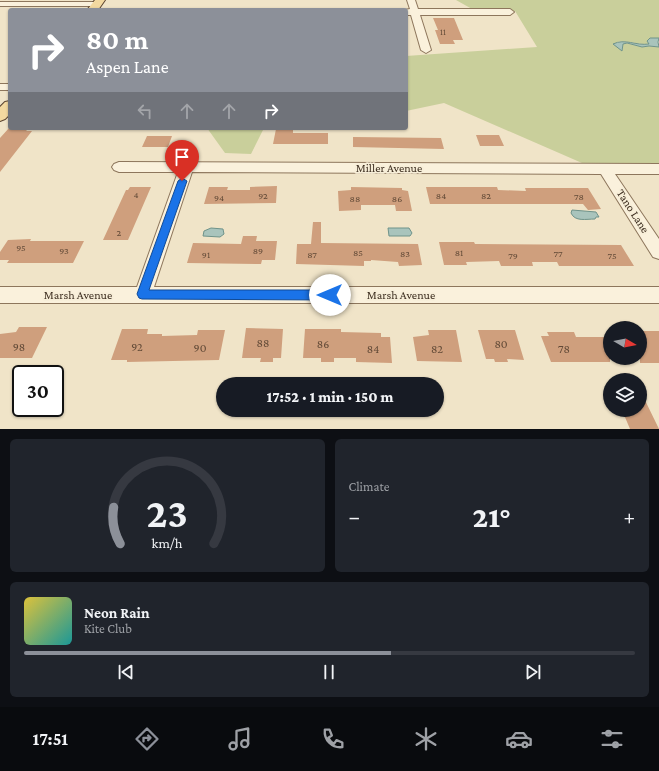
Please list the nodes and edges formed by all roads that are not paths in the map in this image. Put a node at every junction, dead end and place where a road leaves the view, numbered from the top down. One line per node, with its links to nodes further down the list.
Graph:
1 (411, 0): 4 (street)
2 (0, 4): 3 (street)
3 (96, 5)
4 (410, 12): 5 (street); 6 (street)
5 (510, 12)
6 (426, 50)
7 (8, 107): 8 (main road)
8 (0, 116)
9 (119, 166): 10 (street, Miller Avenue)
10 (187, 167): 12 (street, Miller Avenue); 14 (street)
11 (659, 169): 12 (street, Miller Avenue)
12 (606, 170): 13 (street, Tano Lane)
13 (659, 252)
14 (142, 294): 15 (street, Marsh Avenue); 16 (street, Marsh Avenue)
15 (0, 295)
16 (659, 295)

